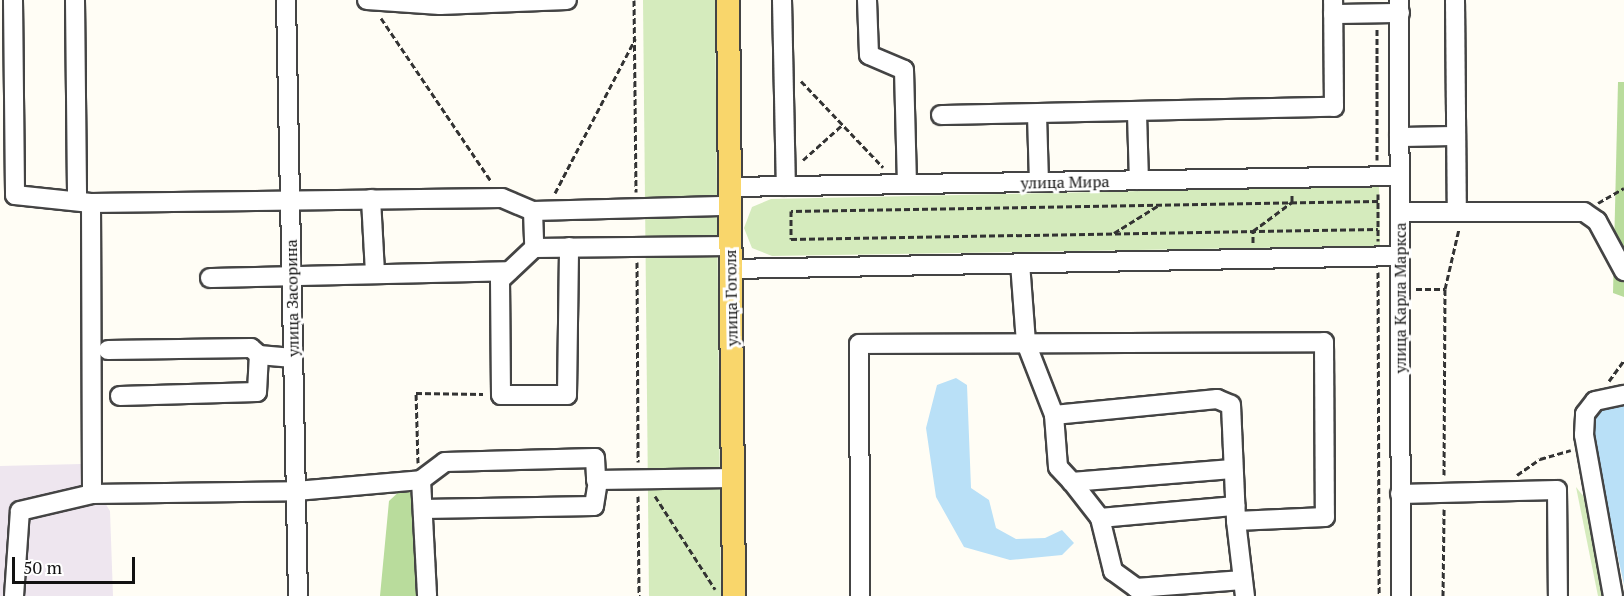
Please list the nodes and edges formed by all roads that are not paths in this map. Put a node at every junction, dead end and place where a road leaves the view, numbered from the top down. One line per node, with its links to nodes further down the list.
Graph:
1 (13, 0): 25 (street)
2 (75, 0): 25 (street)
3 (286, 0): 24 (street, улица Засорина)
4 (567, 0): 9 (street)
5 (728, 0): 22 (main road, улица Гоголя)
6 (782, 0): 19 (street)
7 (867, 0): 21 (street)
8 (1455, 0): 15 (street)
9 (368, 1)
10 (1400, 6): 11 (street); 16 (street, улица Карла Маркса)
11 (1333, 7): 12 (street)
12 (1137, 114): 14 (street); 18 (street)
13 (941, 115): 14 (street)
14 (1037, 115): 20 (street)
15 (1456, 136): 16 (street); 28 (street)
16 (1400, 137): 17 (street, улица Карла Маркса)
17 (1400, 176): 18 (street, улица Мира); 27 (street, улица Карла Маркса)
18 (1139, 180): 20 (street, улица Мира)
19 (786, 181): 21 (street, улица Мира); 22 (street, улица Мира)
20 (1039, 182): 21 (street, улица Мира)
21 (903, 184)
22 (730, 196): 26 (street, улица Мира); 29 (main road, улица Гоголя)
23 (371, 199): 24 (street); 26 (street); 37 (street)
24 (290, 200): 25 (street); 38 (street, улица Засорина)
25 (84, 202): 53 (street)
26 (540, 210): 30 (street)
27 (1400, 212): 28 (street); 32 (street, улица Карла Маркса)
28 (1457, 212): 36 (street)
29 (730, 246): 31 (street); 34 (main road, улица Гоголя)
30 (534, 248): 31 (street); 35 (street)
31 (568, 248): 35 (street)
32 (1400, 256): 33 (street); 54 (street, улица Карла Маркса)
33 (1020, 263): 34 (street); 40 (street)
34 (731, 269): 48 (main road, улица Гоголя)
35 (509, 271): 37 (street)
36 (1624, 271)
37 (375, 273): 38 (street)
38 (291, 275): 39 (street); 43 (street, улица Засорина)
39 (210, 278)
40 (1026, 343): 46 (street); 56 (street); 63 (street)
41 (108, 350): 42 (street)
42 (259, 355): 43 (street); 45 (street)
43 (293, 358): 52 (street, улица Засорина)
44 (1624, 395): 66 (street)
45 (120, 396)
46 (1054, 415): 47 (street); 50 (street)
47 (1232, 469): 50 (street); 56 (street)
48 (732, 478): 49 (street); 62 (main road, улица Гоголя)
49 (421, 480): 52 (street); 55 (street)
50 (1072, 482): 57 (street)
51 (597, 486): 55 (street)
52 (296, 491): 53 (street); 60 (street, улица Засорина)
53 (92, 494): 59 (street)
54 (1400, 495): 64 (street, улица Карла Маркса); 65 (street)
55 (423, 509): 61 (street)
56 (1236, 514): 57 (street); 58 (street)
57 (1101, 518): 58 (street)
58 (1244, 588)
59 (14, 596)
60 (298, 596)
61 (427, 596)
62 (734, 596)
63 (860, 596)
64 (1401, 596)
65 (1558, 596)
66 (1613, 596)

